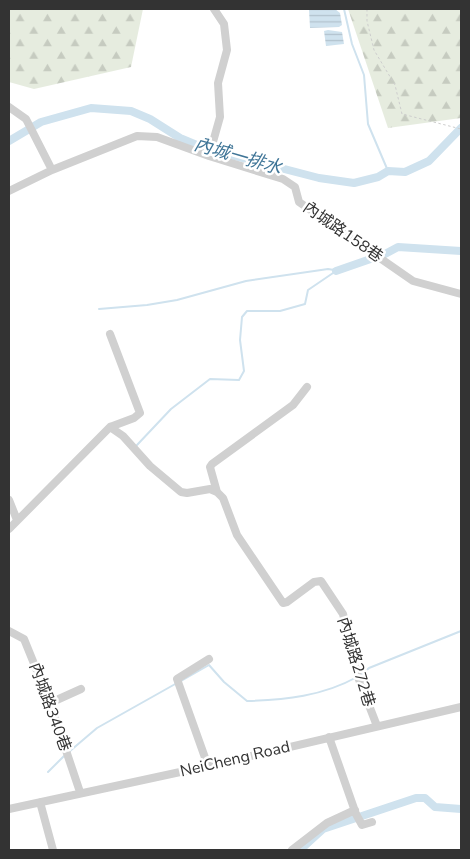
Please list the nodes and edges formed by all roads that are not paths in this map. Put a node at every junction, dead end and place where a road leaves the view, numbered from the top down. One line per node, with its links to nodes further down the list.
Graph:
1 (214, 9): 3 (street)
2 (9, 107): 4 (street)
3 (210, 155): 4 (street, 內城路158巷); 6 (street, 內城路158巷)
4 (52, 170): 5 (street, 內城路158巷)
5 (9, 191)
6 (461, 294)
7 (110, 334): 9 (street)
8 (307, 387): 10 (street)
9 (110, 428): 10 (street); 12 (street)
10 (217, 492): 19 (street, 內城路272巷)
11 (9, 500): 12 (street)
12 (17, 520): 13 (street)
13 (9, 530)
14 (9, 631): 17 (street, 內城路340巷)
15 (209, 659): 21 (street)
16 (81, 689): 17 (street)
17 (50, 703): 22 (street, 內城路340巷)
18 (461, 706): 19 (street, NeiCheng Road)
19 (377, 726): 20 (street, NeiCheng Road)
20 (329, 737): 21 (street, NeiCheng Road); 25 (street)
21 (208, 766): 22 (street, NeiCheng Road)
22 (80, 792): 23 (street, NeiCheng Road)
23 (40, 802): 24 (street, NeiCheng Road); 27 (street)
24 (9, 809)
25 (355, 812): 26 (street); 28 (street)
26 (372, 822)
27 (53, 850)
28 (292, 850)

